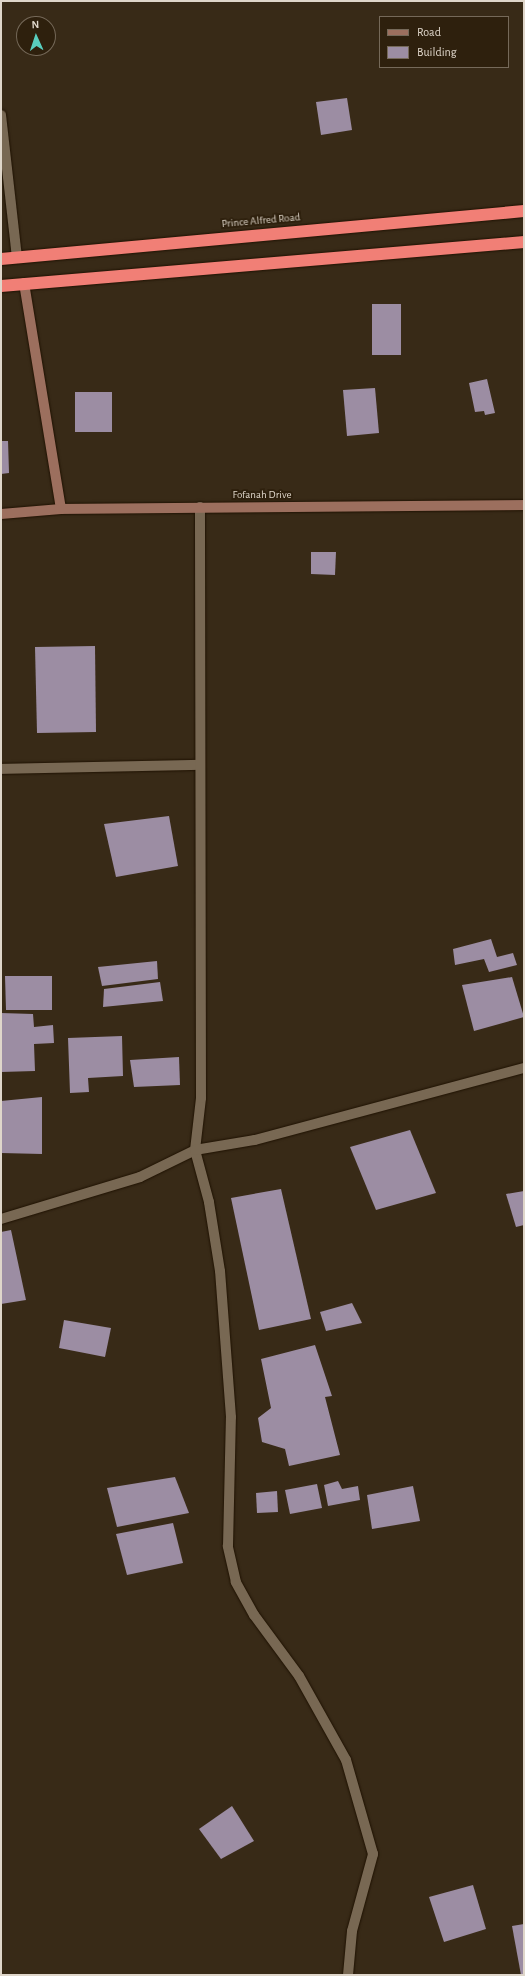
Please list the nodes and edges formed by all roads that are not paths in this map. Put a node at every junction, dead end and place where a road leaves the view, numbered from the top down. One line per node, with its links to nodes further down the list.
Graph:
1 (1, 115): 4 (street)
2 (524, 211): 4 (highway, Prince Alfred Road)
3 (524, 242): 6 (highway)
4 (17, 257): 5 (highway, Prince Alfred Road)
5 (1, 259)
6 (24, 283): 7 (highway); 10 (street)
7 (1, 286)
8 (524, 505): 9 (street, Fofanah Drive)
9 (200, 507): 10 (street, Fofanah Drive); 12 (street)
10 (61, 509): 11 (street, Fofanah Drive)
11 (1, 514)
12 (198, 765): 13 (street); 15 (street)
13 (1, 769)
14 (524, 1068): 15 (street)
15 (195, 1150): 16 (street); 17 (street)
16 (1, 1219)
17 (348, 1975)

